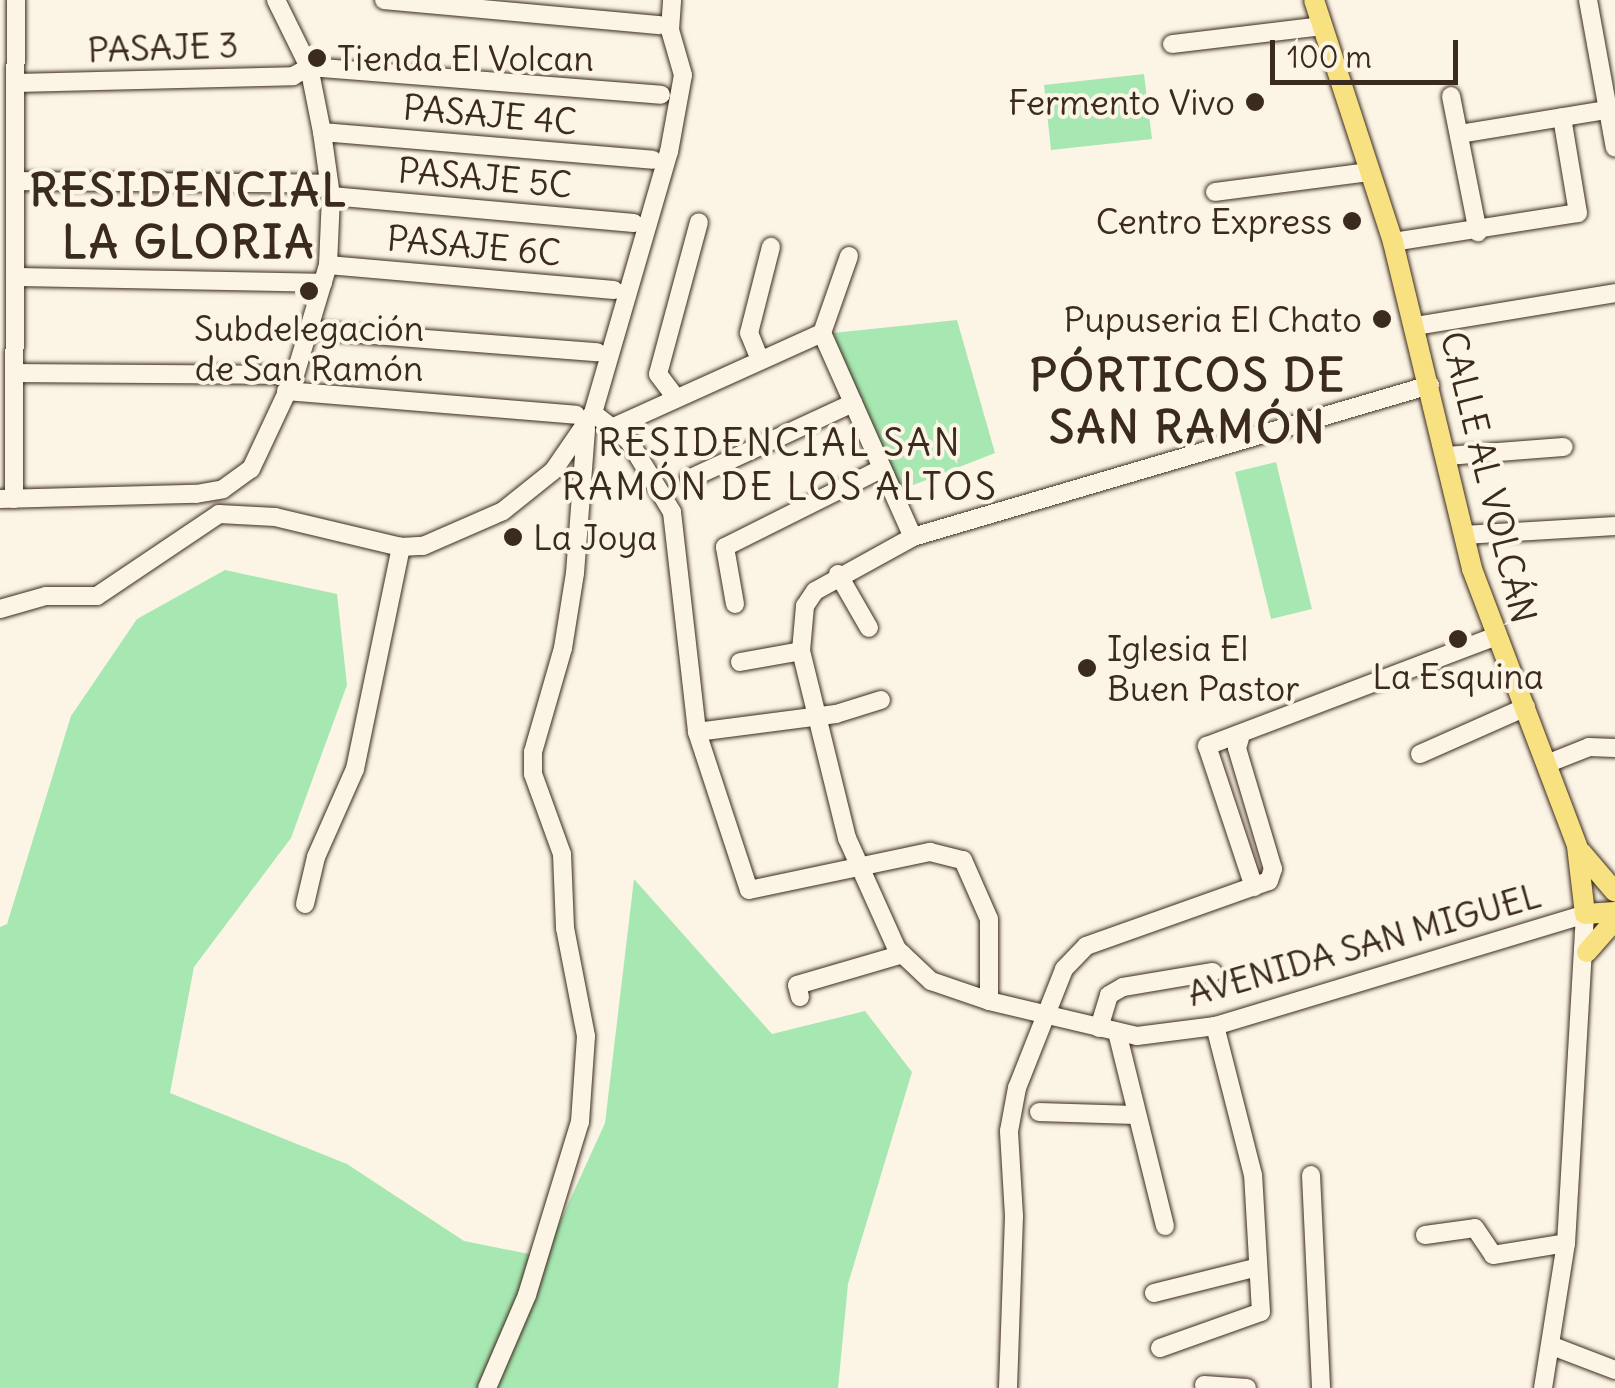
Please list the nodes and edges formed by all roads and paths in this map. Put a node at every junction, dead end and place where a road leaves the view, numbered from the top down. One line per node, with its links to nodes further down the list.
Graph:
1 (16, 0): 12 (street)
2 (276, 0): 11 (street)
3 (384, 0): 7 (street)
4 (672, 0): 45 (street)
5 (1314, 0): 9 (main road, CALLE AL VOLCÁN)
6 (1588, 0): 15 (street)
7 (472, 4): 8 (street)
8 (660, 24)
9 (1322, 26): 10 (street); 21 (main road, CALLE AL VOLCÁN)
10 (1172, 44)
11 (309, 66): 12 (street, PASAJE 3); 13 (street, PASAJE 3); 17 (street)
12 (16, 83): 22 (street)
13 (661, 95)
14 (1451, 96): 18 (street)
15 (1606, 110): 16 (street); 19 (street)
16 (1562, 117): 18 (street); 27 (street)
17 (322, 132): 20 (street, PASAJE 4C); 23 (street)
18 (1460, 134): 27 (street)
19 (1615, 148)
20 (653, 160)
21 (1370, 172): 24 (street); 28 (main road, CALLE AL VOLCÁN)
22 (16, 181): 23 (street, PASAJE 5C); 32 (street)
23 (330, 190): 26 (street, PASAJE 5C); 31 (street)
24 (1214, 192)
25 (698, 222): 43 (street)
26 (634, 223)
27 (1478, 232): 28 (street)
28 (1393, 242): 35 (main road, CALLE AL VOLCÁN)
29 (771, 247): 39 (street)
30 (849, 256): 37 (street)
31 (326, 274): 32 (street, PASAJE 6C); 33 (street, PASAJE 6C); 36 (street)
32 (15, 277): 40 (street)
33 (614, 290)
34 (1615, 294): 35 (street)
35 (1416, 326): 42 (main road, CALLE AL VOLCÁN)
36 (309, 330): 38 (street); 41 (street)
37 (822, 333): 39 (street); 44 (street)
38 (597, 352)
39 (760, 360): 43 (street)
40 (15, 372): 41 (street); 52 (street)
41 (290, 383): 45 (street); 51 (street)
42 (1430, 385): 48 (main road, CALLE AL VOLCÁN); 56 (street)
43 (676, 398): 46 (street)
44 (853, 403): 49 (street); 50 (street)
45 (585, 419): 46 (street); 57 (street); 101 (street)
46 (616, 426): 68 (street)
47 (1564, 446): 48 (street)
48 (1446, 456): 55 (main road, CALLE AL VOLCÁN)
49 (882, 469): 56 (street); 59 (street)
50 (689, 478)
51 (222, 488): 52 (street); 53 (street)
52 (7, 499)
53 (219, 514): 57 (street); 60 (street)
54 (1615, 526): 55 (street)
55 (1464, 535): 62 (main road, CALLE AL VOLCÁN)
56 (913, 537): 58 (street)
57 (401, 547): 77 (street)
58 (838, 574): 61 (street); 63 (street)
59 (736, 604)
60 (0, 609)
61 (869, 628)
62 (1494, 638): 66 (main road, CALLE AL VOLCÁN); 69 (street)
63 (801, 651): 64 (street); 67 (street)
64 (740, 662)
65 (880, 700): 67 (street)
66 (1526, 707): 71 (street); 72 (main road, CALLE AL VOLCÁN)
67 (816, 718): 68 (street); 74 (street)
68 (697, 732): 74 (street)
69 (1240, 738): 75 (street); 75 (street)
70 (1615, 748): 72 (street)
71 (1420, 754)
72 (1550, 763): 73 (main road, CALLE AL VOLCÁN)
73 (1577, 846): 76 (main road); 79 (main road, CALLE AL VOLCÁN)
74 (858, 863): 82 (street); 85 (street)
75 (1254, 887): 86 (street)
76 (1615, 892)
77 (305, 904)
78 (1615, 912): 79 (main road)
79 (1585, 914): 81 (street, CALLE AL VOLCÁN); 87 (street, AVENIDA SAN MIGUEL)
80 (1615, 920): 81 (main road)
81 (1587, 952): 94 (street, CALLE AL VOLCÁN)
82 (903, 954): 84 (street); 85 (street, AVENIDA SAN MIGUEL)
83 (1213, 972): 88 (street)
84 (800, 998)
85 (989, 1002): 86 (street, AVENIDA SAN MIGUEL)
86 (1043, 1017): 88 (street, AVENIDA SAN MIGUEL); 102 (street)
87 (1215, 1026): 88 (street, AVENIDA SAN MIGUEL); 95 (street)
88 (1108, 1030): 90 (street)
89 (1039, 1112): 90 (street)
90 (1135, 1114): 92 (street)
91 (1312, 1175): 104 (street)
92 (1165, 1226)
93 (1425, 1235): 94 (street)
94 (1566, 1243): 97 (street, CALLE AL VOLCÁN)
95 (1258, 1267): 96 (street); 98 (street)
96 (1154, 1294)
97 (1555, 1347): 99 (street); 105 (street, CALLE AL VOLCÁN)
98 (1160, 1348)
99 (1615, 1370)
100 (1204, 1385): 103 (street)
101 (487, 1388)
102 (1008, 1388)
103 (1247, 1388)
104 (1321, 1388)
105 (1543, 1388)

